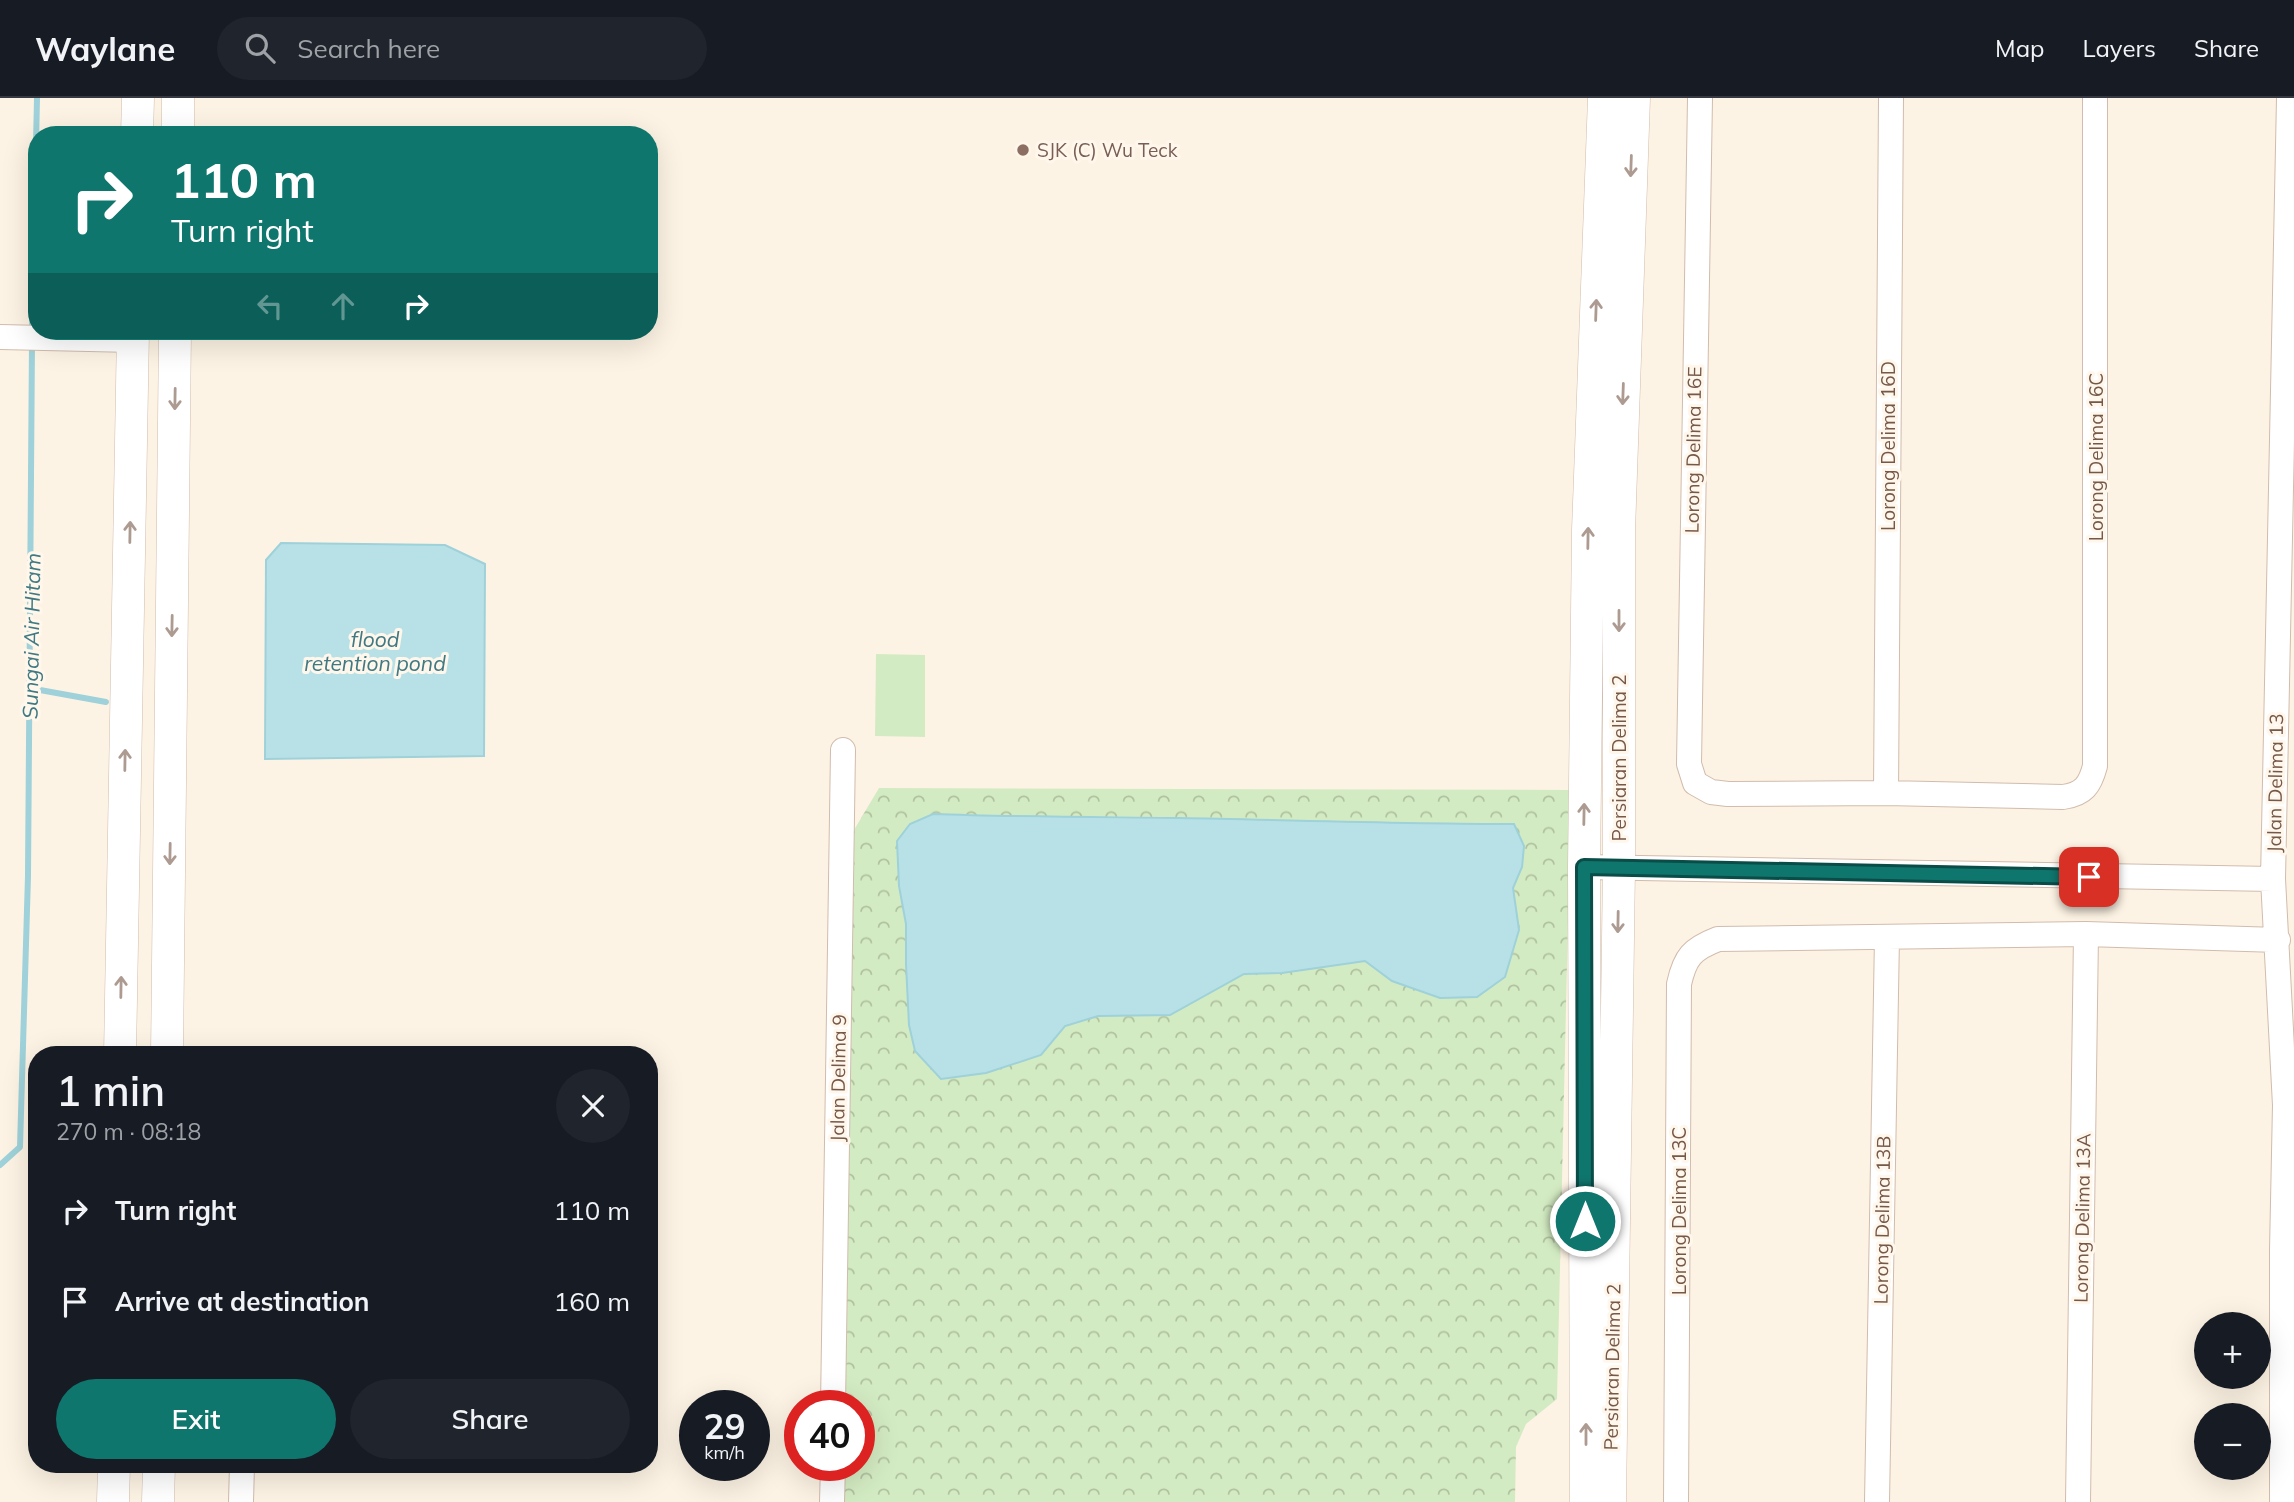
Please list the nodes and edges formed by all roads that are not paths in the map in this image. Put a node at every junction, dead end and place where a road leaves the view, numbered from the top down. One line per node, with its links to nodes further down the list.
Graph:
1 (138, 98): 9 (street)
2 (178, 98): 10 (street)
3 (1604, 98): 17 (street, Persiaran Delima 2, one-way to 3)
4 (1634, 98): 18 (street, Persiaran Delima 2, one-way to 18)
5 (1700, 98): 16 (street, Lorong Delima 16E)
6 (1891, 98): 16 (street, Lorong Delima 16D)
7 (2095, 98): 16 (street, Lorong Delima 16C)
8 (2289, 98): 19 (street, Jalan Delima 13)
9 (137, 126)
10 (178, 126)
11 (0, 337): 12 (street)
12 (28, 338)
13 (133, 340): 23 (street, one-way to 13)
14 (175, 340): 24 (street, one-way to 24)
15 (843, 750): 26 (street, Jalan Delima 9)
16 (1886, 793)
17 (1584, 867): 18 (street); 35 (street, Persiaran Delima 2, one-way to 17)
18 (1619, 868): 19 (street); 36 (street, Persiaran Delima 2, one-way to 36)
19 (2273, 879): 22 (street, Jalan Delima 13)
20 (2086, 934): 21 (street); 22 (street); 39 (street, Lorong Delima 13A)
21 (1886, 937): 37 (street, Lorong Delima 13C); 38 (street, Lorong Delima 13B)
22 (2278, 940): 25 (street)
23 (120, 1046)
24 (167, 1046)
25 (2290, 1105): 40 (street)
26 (833, 1390)
27 (114, 1473): 31 (street)
28 (159, 1473): 32 (street)
29 (242, 1473): 33 (street)
30 (833, 1481): 34 (street)
31 (113, 1502)
32 (158, 1502)
33 (241, 1502)
34 (832, 1502)
35 (1586, 1502)
36 (1610, 1502)
37 (1676, 1502)
38 (1877, 1502)
39 (2078, 1502)
40 (2282, 1502)

